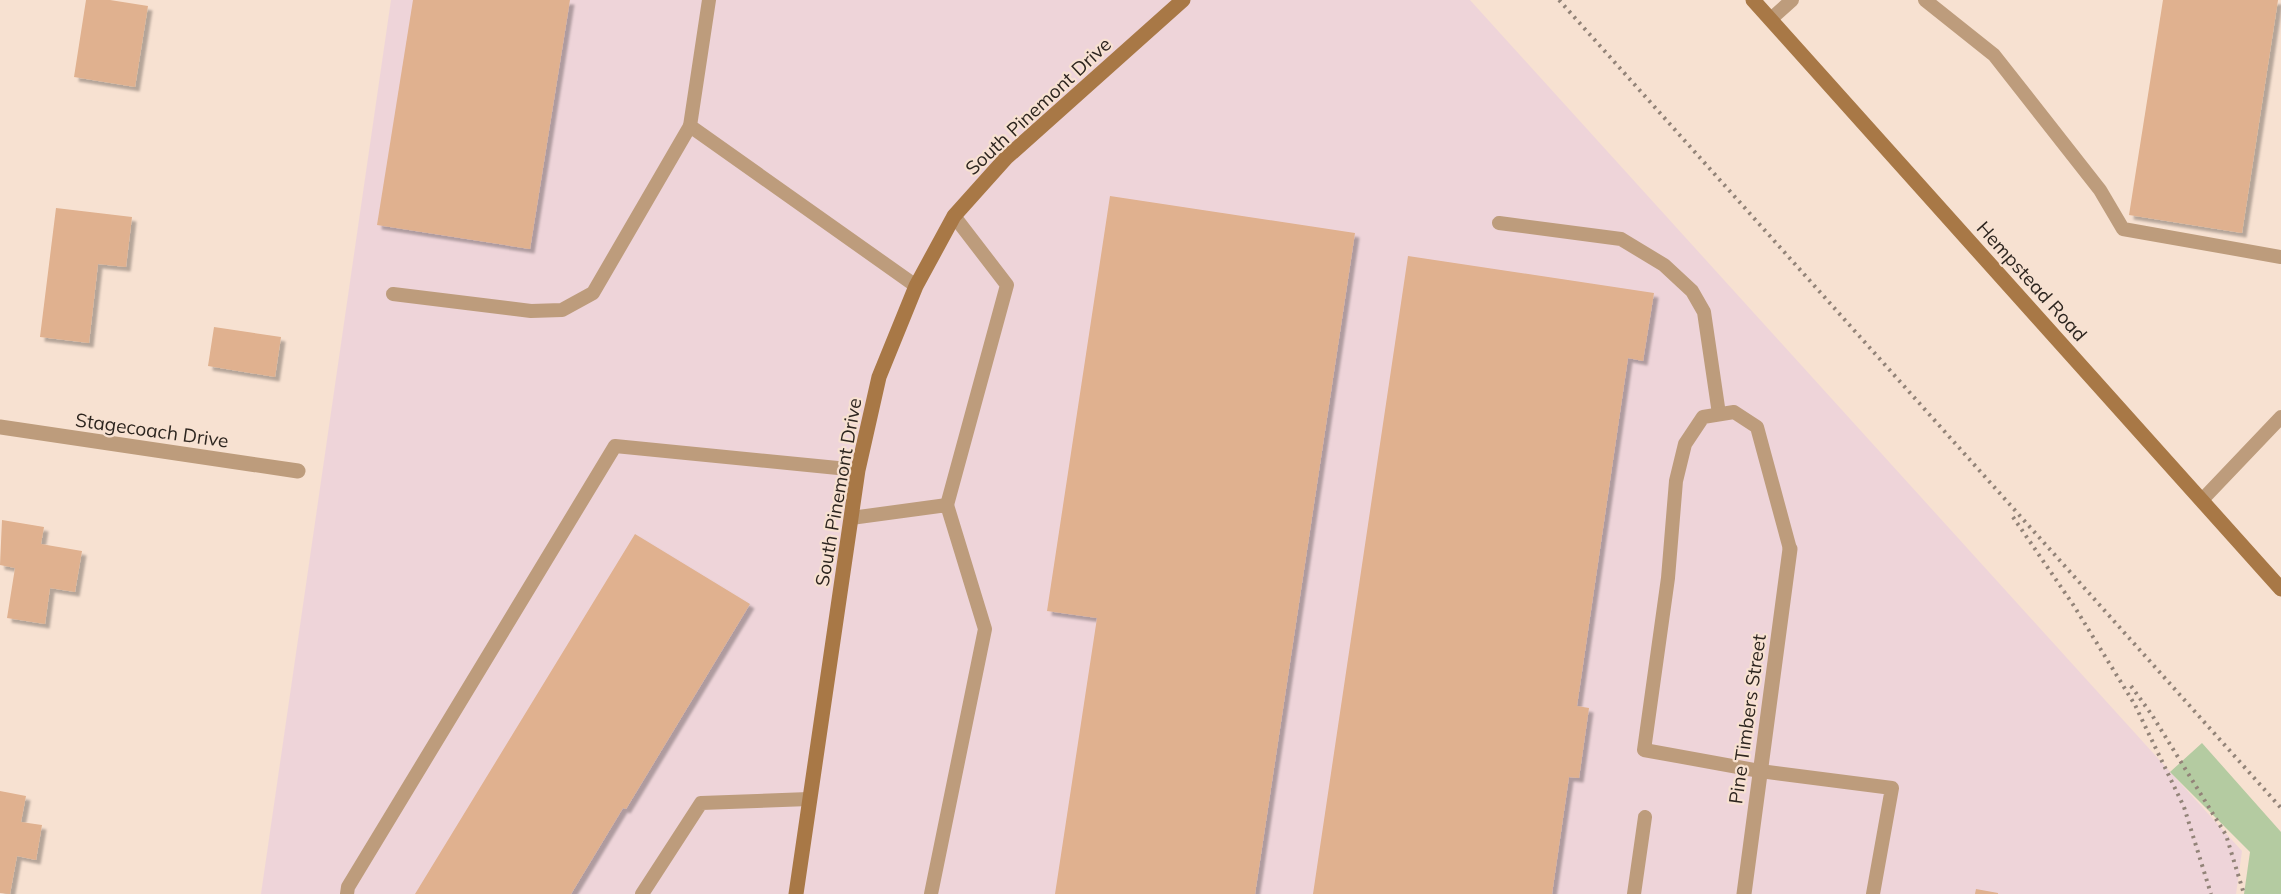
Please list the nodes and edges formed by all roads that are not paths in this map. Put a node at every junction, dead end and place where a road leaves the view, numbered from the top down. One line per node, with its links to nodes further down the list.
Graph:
1 (709, 0): 7 (lane)
2 (1183, 0): 8 (street, South Pinemont Drive)
3 (1753, 0): 6 (street, Hempstead Road)
4 (1792, 0): 6 (lane)
5 (1925, 0): 10 (lane)
6 (1771, 19): 18 (street, Hempstead Road)
7 (690, 126): 11 (lane); 12 (lane)
8 (954, 216): 11 (street, South Pinemont Drive); 19 (lane)
9 (1499, 224): 13 (lane)
10 (2281, 257)
11 (916, 286): 16 (street, South Pinemont Drive)
12 (393, 294)
13 (1719, 414): 21 (lane); 23 (lane)
14 (2280, 421): 18 (lane)
15 (0, 428): 17 (street, Stagecoach Drive)
16 (858, 470): 20 (street, South Pinemont Drive); 26 (lane)
17 (298, 471)
18 (2202, 500): 22 (street, Hempstead Road)
19 (947, 505): 20 (lane); 29 (lane)
20 (851, 518): 24 (street, South Pinemont Drive)
21 (1790, 549): 23 (street, Pine Timbers Street)
22 (2281, 589)
23 (1760, 771): 31 (street, Pine Timbers Street); 32 (lane)
24 (810, 799): 27 (lane); 28 (street, South Pinemont Drive)
25 (1645, 817): 30 (lane)
26 (347, 894)
27 (642, 894)
28 (796, 894)
29 (931, 894)
30 (1634, 894)
31 (1744, 894)
32 (1873, 894)

